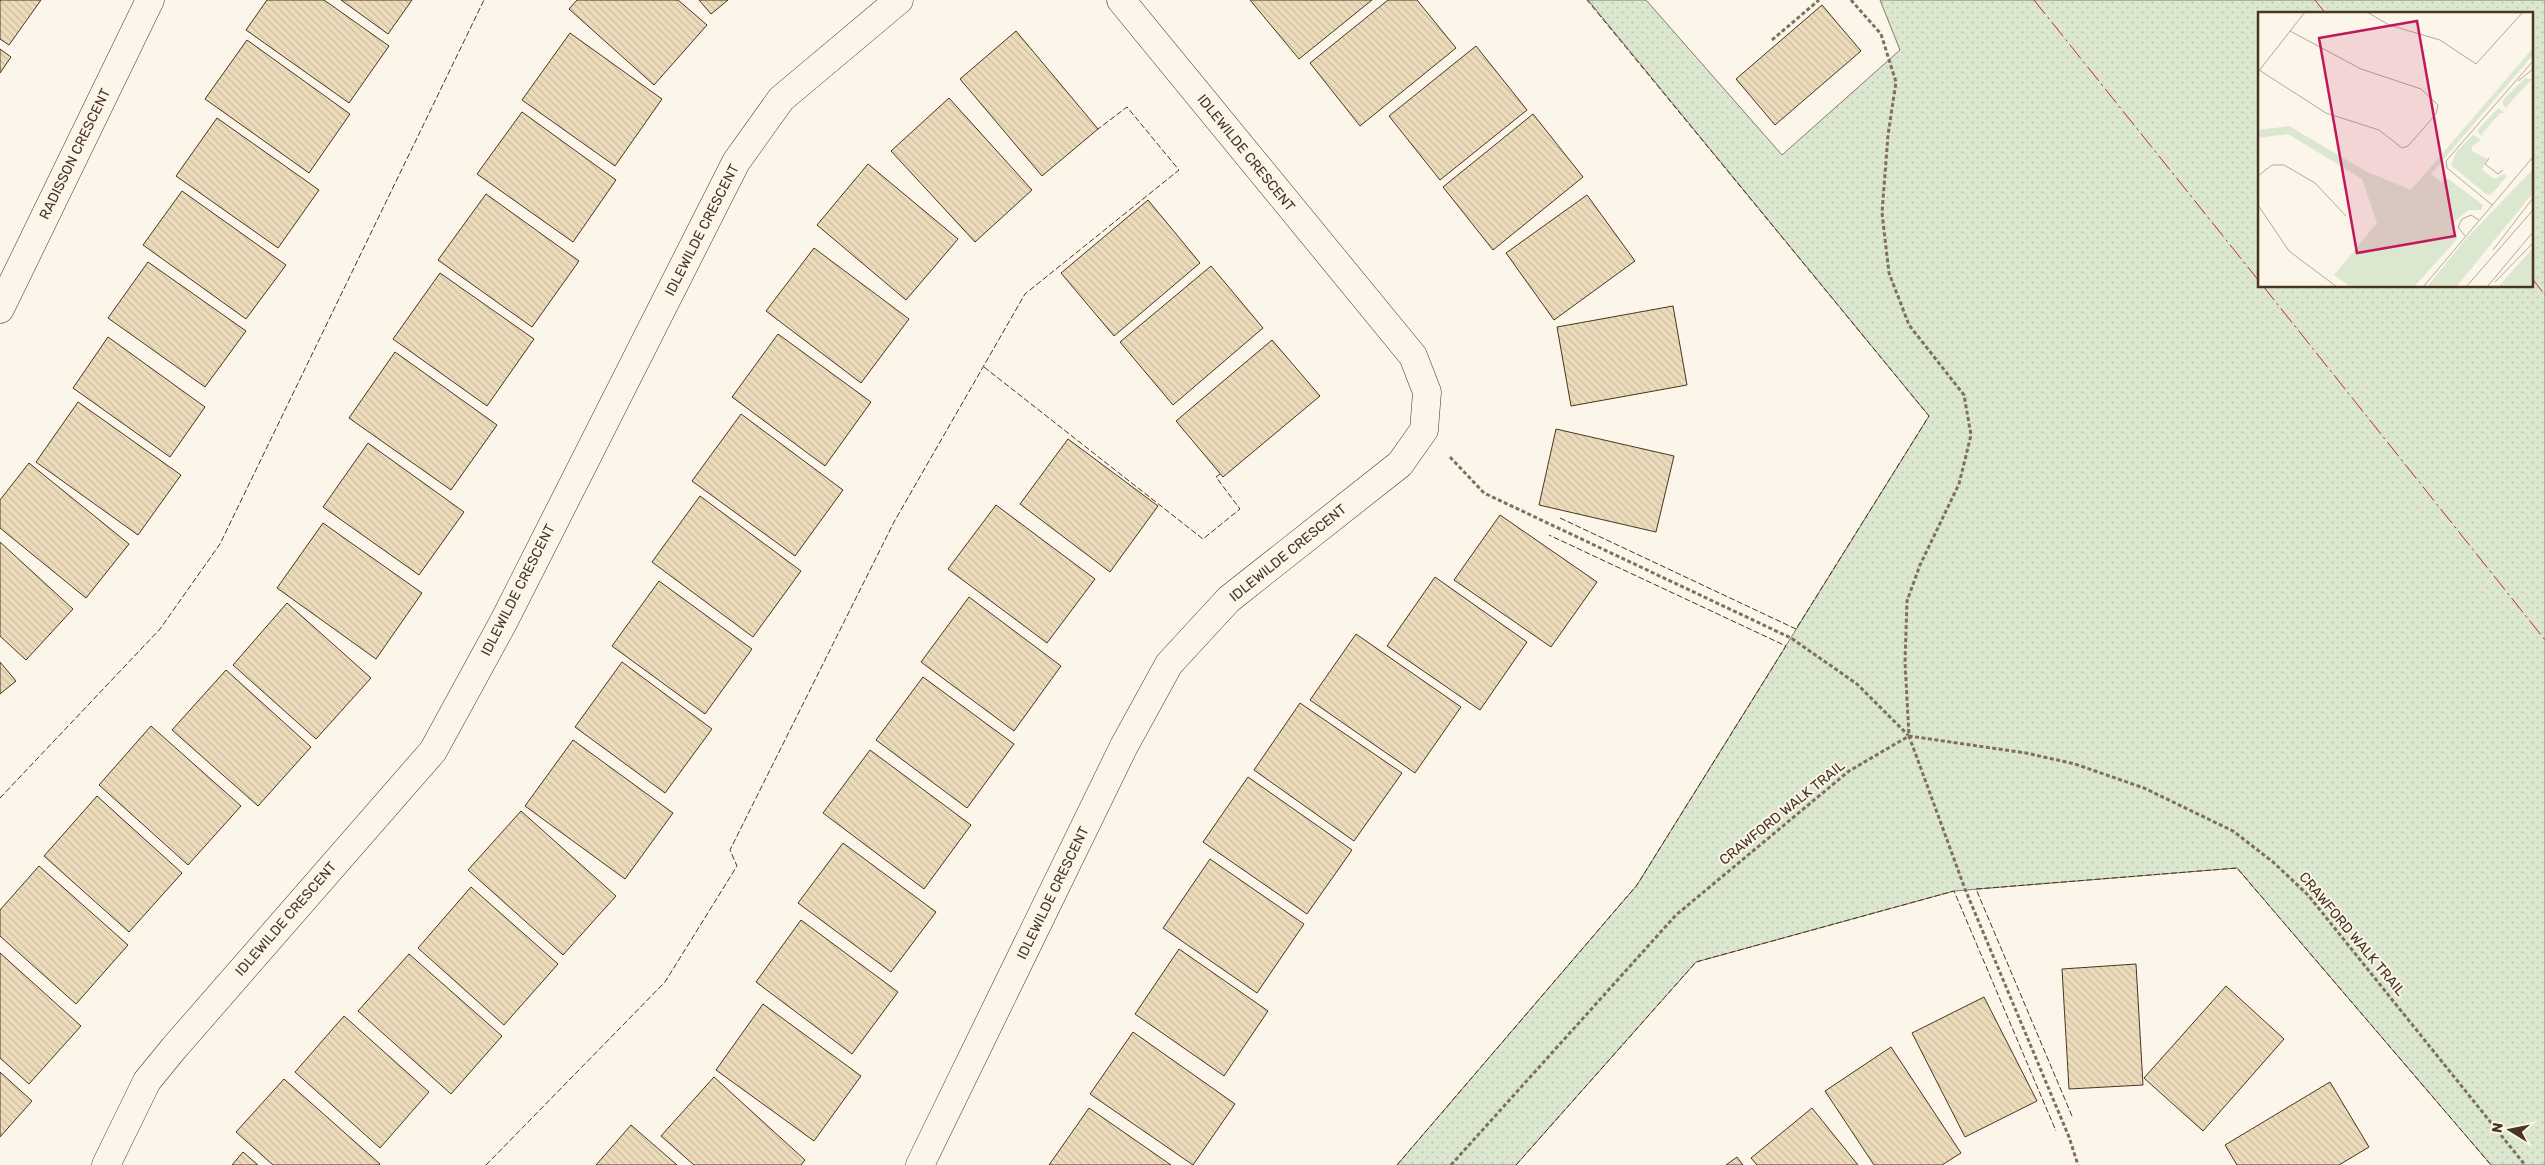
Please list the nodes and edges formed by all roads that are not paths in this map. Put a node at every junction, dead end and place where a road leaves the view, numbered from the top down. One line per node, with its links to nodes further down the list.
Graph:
1 (150, 0): 4 (street, RADISSON CRESCENT)
2 (899, 0): 5 (street, IDLEWILDE CRESCENT)
3 (1121, 0): 6 (street, IDLEWILDE CRESCENT)
4 (0, 309)
5 (106, 1165)
6 (920, 1165)

